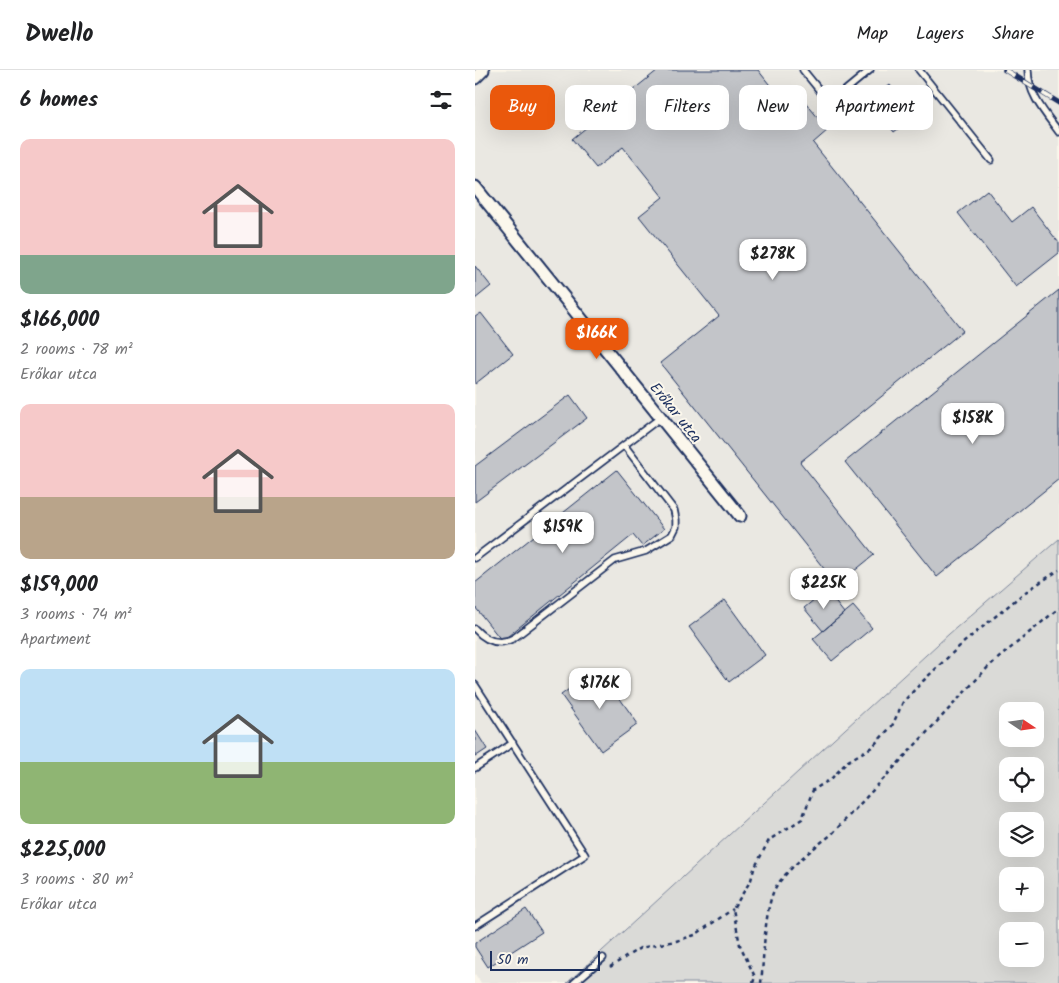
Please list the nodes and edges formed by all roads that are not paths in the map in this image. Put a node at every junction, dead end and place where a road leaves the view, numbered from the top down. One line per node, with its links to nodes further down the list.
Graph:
1 (483, 70): 6 (street)
2 (803, 70): 8 (lane)
3 (870, 70): 7 (lane)
4 (919, 70): 10 (lane)
5 (1028, 70): 9 (lane)
6 (475, 78)
7 (852, 85)
8 (817, 87)
9 (1059, 132)
10 (991, 160)
11 (475, 187): 12 (street, Erőkar utca)
12 (660, 418): 13 (lane); 14 (street, Erőkar utca)
13 (624, 445): 15 (lane); 16 (lane)
14 (740, 516)
15 (475, 558)
16 (475, 629)
17 (475, 685): 18 (lane)
18 (513, 743): 19 (lane); 20 (lane)
19 (475, 768)
20 (475, 926)
21 (603, 958): 22 (lane)
22 (574, 983)

